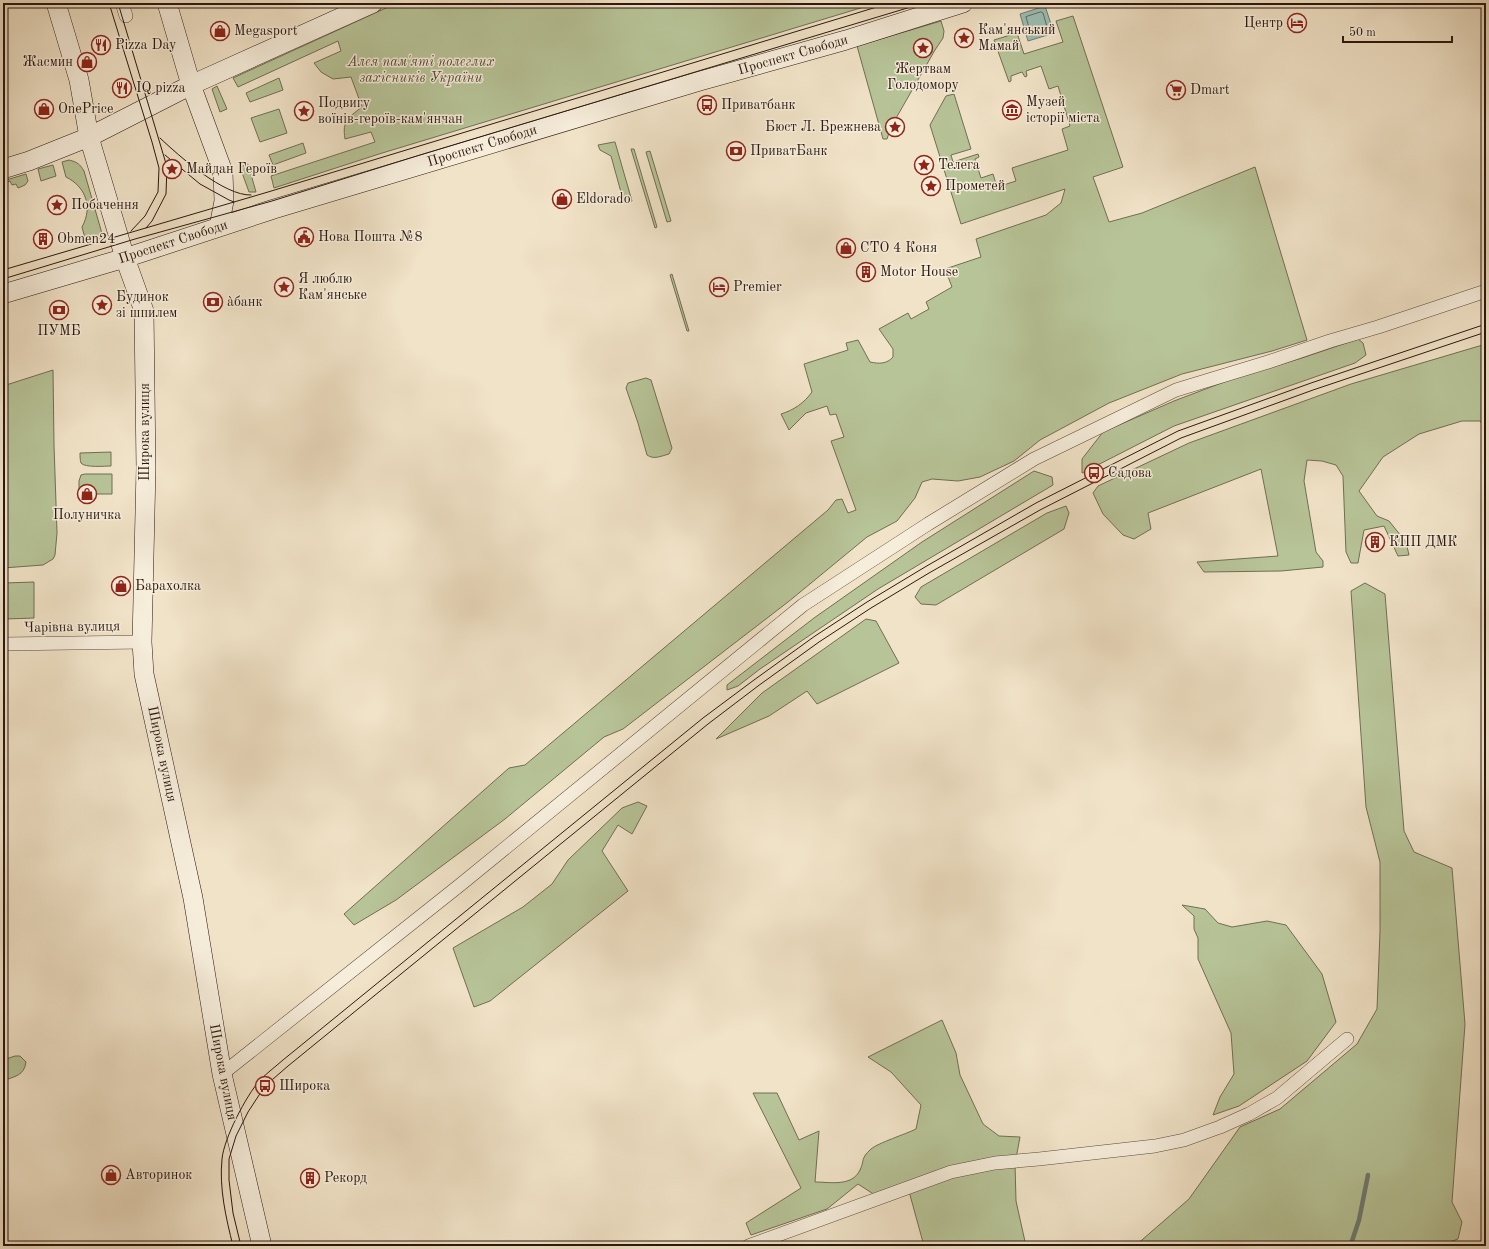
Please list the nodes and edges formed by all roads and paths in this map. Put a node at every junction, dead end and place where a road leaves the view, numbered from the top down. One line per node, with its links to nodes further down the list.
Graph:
1 (56, 3): 8 (main road, Широка вулиця)
2 (122, 3): 6 (street)
3 (168, 3): 7 (main road)
4 (373, 3): 7 (main road)
5 (963, 3): 10 (main road, Проспект Свободи)
6 (126, 16)
7 (191, 85): 8 (main road); 10 (main road)
8 (88, 137): 9 (main road); 11 (main road, Широка вулиця)
9 (3, 169)
10 (219, 227): 11 (main road, Проспект Свободи)
11 (125, 258): 13 (main road, Проспект Свободи); 14 (main road, Широка вулиця)
12 (1486, 291): 17 (street)
13 (3, 294)
14 (142, 642): 15 (street, Чарівна вулиця); 17 (main road, Широка вулиця)
15 (3, 644)
16 (1347, 1039): 19 (street)
17 (222, 1074): 18 (main road, Широка вулиця)
18 (262, 1246)
19 (748, 1246)

